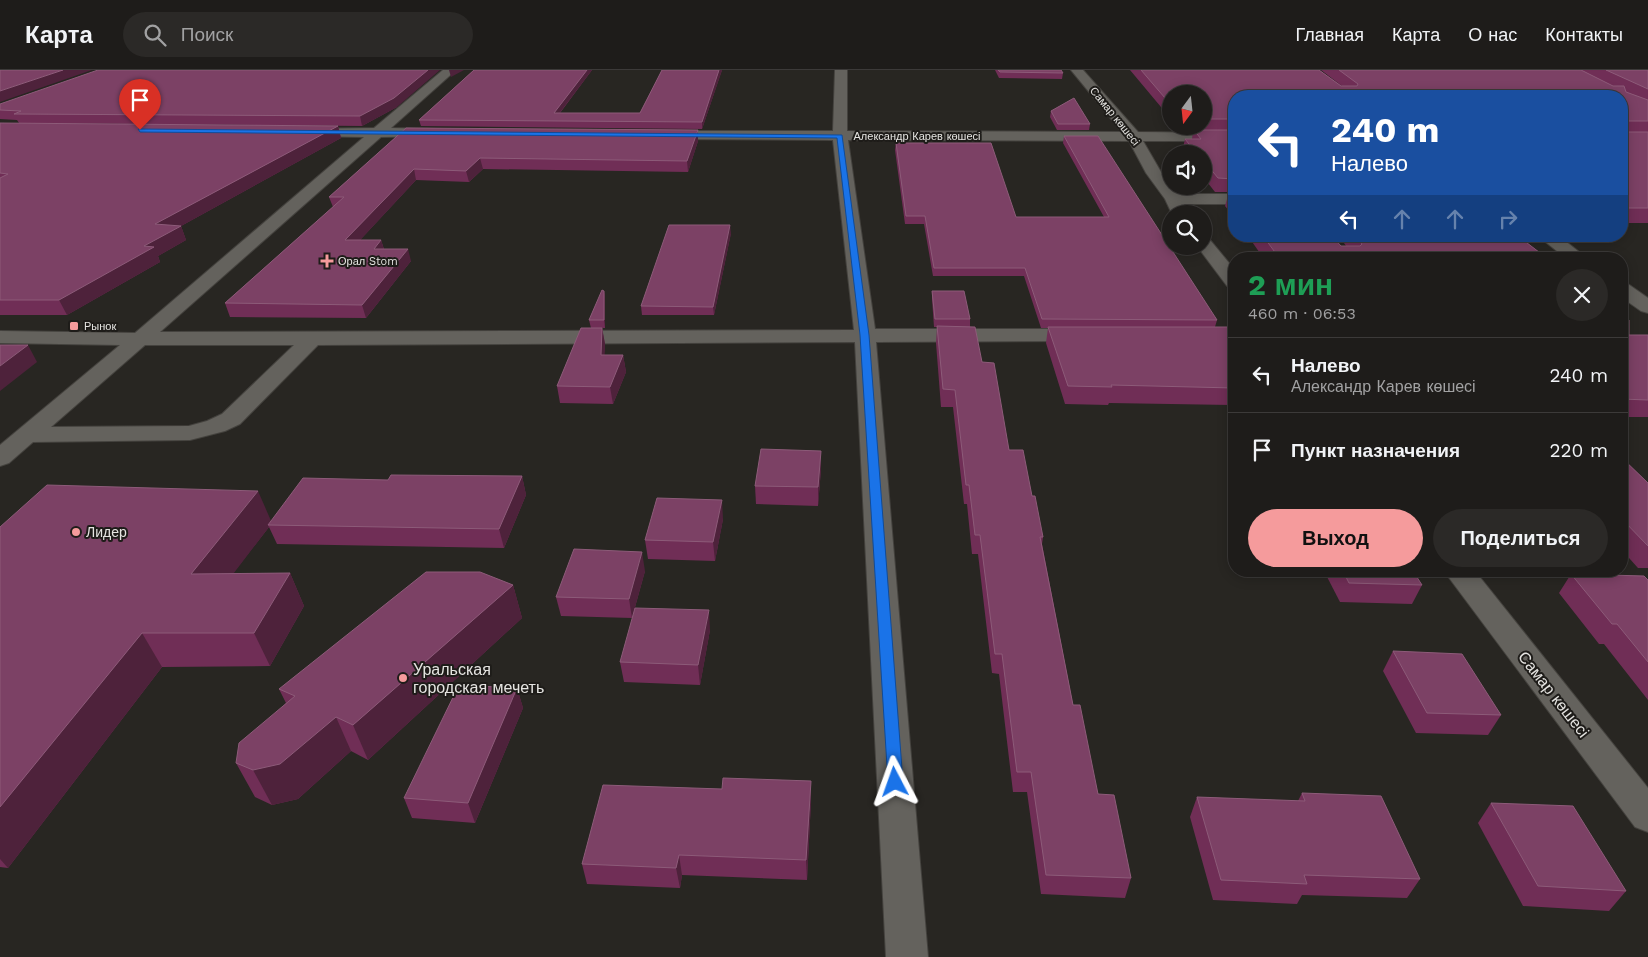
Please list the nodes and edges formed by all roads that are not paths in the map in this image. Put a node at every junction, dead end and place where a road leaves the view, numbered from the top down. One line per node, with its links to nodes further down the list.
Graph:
1 (450, 70): 5 (street)
2 (841, 70): 8 (street)
3 (1078, 70): 9 (street, Самар көшесі)
4 (290, 132): 5 (street)
5 (380, 132): 6 (street); 24 (street)
6 (448, 133)
7 (644, 135): 8 (street, Александр Карев көшесі)
8 (840, 136): 9 (street, Александр Карев көшесі); 20 (street)
9 (1134, 137): 10 (street, Александр Карев көшесі); 12 (street, Самар көшесі)
10 (1228, 137)
11 (1228, 200): 13 (street)
12 (1176, 205)
13 (1185, 205)
14 (1555, 242): 15 (street)
15 (1569, 252)
16 (1212, 254): 17 (street)
17 (1228, 274)
18 (1628, 293): 19 (street)
19 (1648, 307)
20 (865, 335): 21 (street); 23 (street); 29 (street)
21 (1104, 336)
22 (0, 337): 24 (street)
23 (313, 338): 24 (street); 25 (street)
24 (140, 339): 25 (street)
25 (26, 435): 26 (street)
26 (0, 458)
27 (1464, 577): 28 (street, Самар көшесі)
28 (1648, 816)
29 (907, 957)

